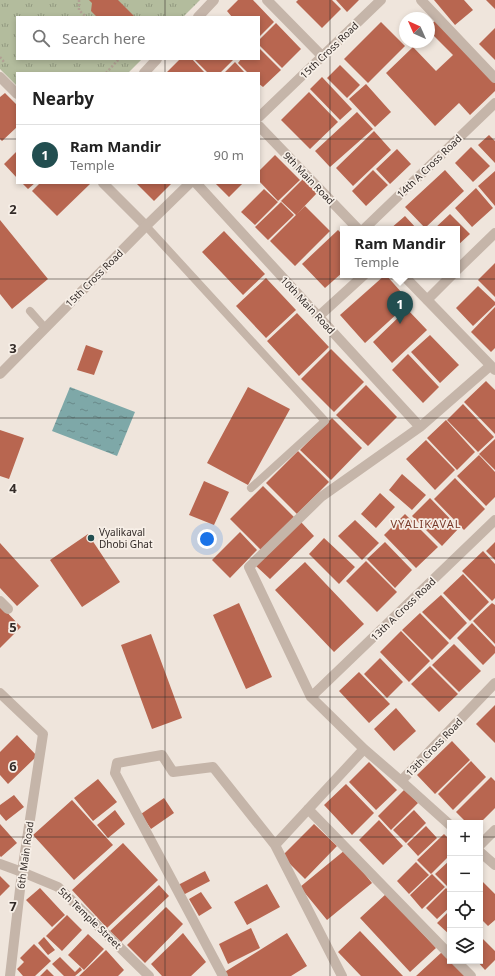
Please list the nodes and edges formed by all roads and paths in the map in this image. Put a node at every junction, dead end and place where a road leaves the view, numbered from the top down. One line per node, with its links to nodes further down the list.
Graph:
1 (79, 0): 6 (path)
2 (214, 0): 7 (street)
3 (267, 0): 8 (street)
4 (381, 0): 8 (street, 15th Cross Road)
5 (421, 0): 14 (street)
6 (85, 16)
7 (199, 16)
8 (322, 56): 17 (street, 15th Cross Road)
9 (118, 60): 11 (path)
10 (156, 60): 12 (street)
11 (107, 72)
12 (145, 72)
13 (0, 77): 15 (street)
14 (495, 78)
15 (16, 93)
16 (495, 103): 24 (street, 14th A Cross Road)
17 (260, 116)
18 (260, 127): 23 (street, 9th Main Road)
19 (104, 184): 22 (street)
20 (189, 184): 22 (street, 15th Cross Road)
21 (197, 184): 32 (street, 10th Main Road)
22 (146, 226): 33 (street, 15th Cross Road); 37 (lane)
23 (355, 226)
24 (367, 226)
25 (495, 233): 26 (street)
26 (460, 267)
27 (361, 278): 32 (street)
28 (406, 278): 30 (street)
29 (449, 278): 30 (street)
30 (427, 300): 34 (street)
31 (30, 311): 33 (lane)
32 (319, 316): 36 (street, 10th Main Road)
33 (45, 328): 35 (street, 15th Cross Road)
34 (493, 368): 36 (street)
35 (0, 374)
36 (420, 426): 43 (street)
37 (251, 488)
38 (495, 520): 43 (street, 13th A Cross Road)
39 (0, 601): 40 (street)
40 (8, 609)
41 (495, 683): 45 (street, 13th Cross Road)
42 (0, 693): 54 (street, 6th Main Road)
43 (311, 697): 44 (street)
44 (364, 749): 45 (street); 46 (street)
45 (401, 781): 47 (street, 13th Cross Road)
46 (308, 809): 50 (street); 55 (street)
47 (447, 822)
48 (495, 830): 49 (street)
49 (483, 842)
50 (275, 845): 59 (street); 60 (street)
51 (483, 855): 53 (street)
52 (0, 864): 54 (street, 5th Temple Street)
53 (495, 865)
54 (22, 872): 57 (street, 6th Main Road); 58 (street, 5th Temple Street)
55 (447, 952)
56 (459, 964): 61 (street)
57 (10, 976)
58 (149, 976)
59 (223, 976)
60 (342, 976)
61 (471, 976)

